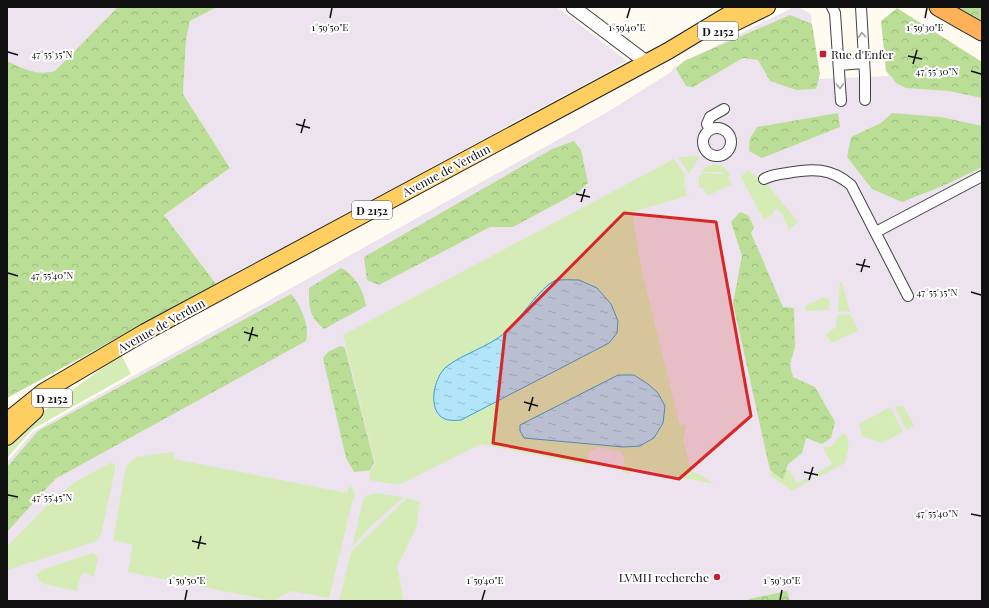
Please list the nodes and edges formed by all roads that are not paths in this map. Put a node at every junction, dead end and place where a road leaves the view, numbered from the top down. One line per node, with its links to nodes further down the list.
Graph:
1 (573, 7): 9 (street)
2 (741, 7): 8 (main road, Avenue de Verdun / D 2152)
3 (768, 7): 8 (main road, Avenue de Verdun / D 2152)
4 (832, 7): 11 (street)
5 (861, 7): 10 (street, one-way to 5)
6 (938, 7): 7 (highway)
7 (982, 32)
8 (668, 51): 9 (main road, Avenue de Verdun / D 2152)
9 (646, 62): 20 (main road, Avenue de Verdun / D 2152)
10 (864, 63): 11 (street); 12 (street)
11 (839, 65): 13 (street, one-way to 13)
12 (865, 100)
13 (841, 101)
14 (724, 109): 15 (street)
15 (710, 130)
16 (982, 176): 18 (street)
17 (764, 179): 18 (street)
18 (876, 232): 19 (street)
19 (908, 296)
20 (98, 360): 21 (main road, Avenue de Verdun / D 2152); 22 (main road, Avenue de Verdun / D 2152)
21 (7, 421)
22 (7, 436)

